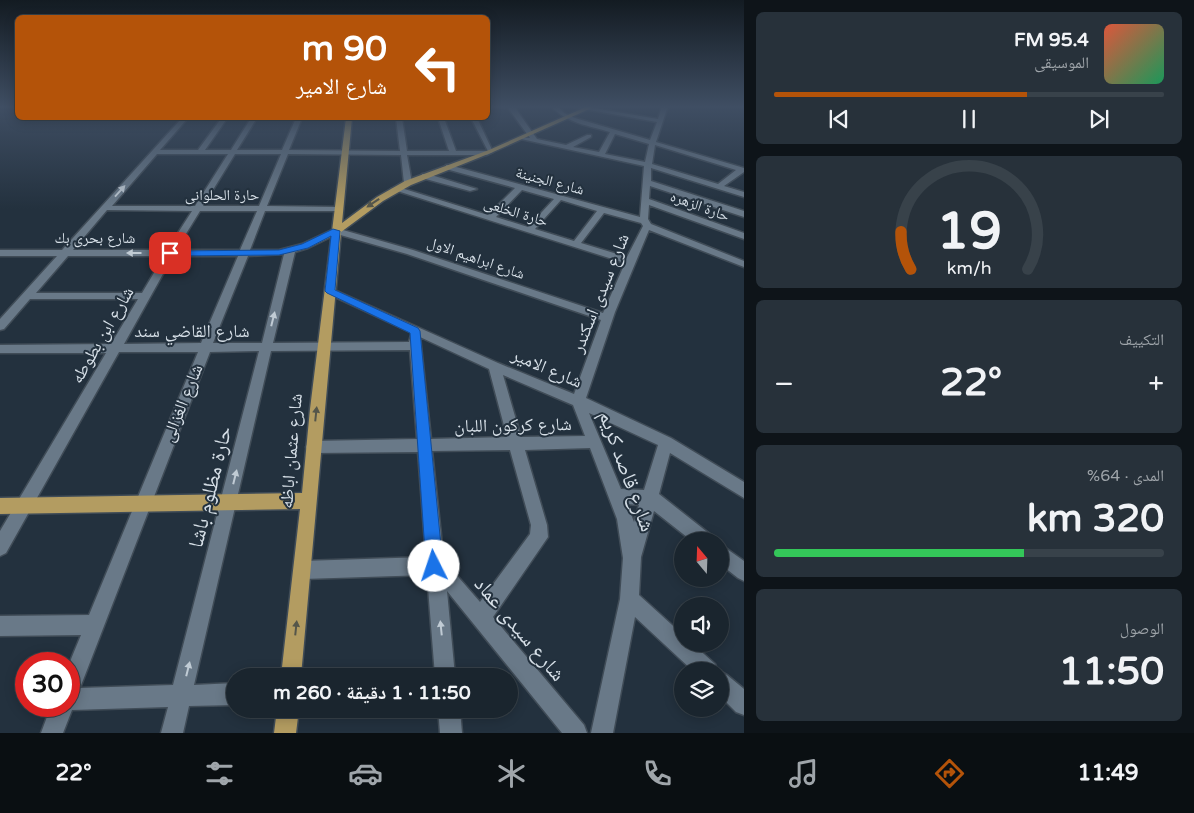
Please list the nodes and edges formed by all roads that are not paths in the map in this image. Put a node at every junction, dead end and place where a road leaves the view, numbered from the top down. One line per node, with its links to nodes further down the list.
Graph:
1 (165, 140): 18 (street)
2 (208, 140): 19 (street)
3 (241, 140): 20 (street, شارع ابن بطوطه)
4 (290, 140): 21 (street, شارع الغزالى)
5 (346, 140): 22 (main road, شارع عثمان اباظه)
6 (402, 140): 24 (street)
7 (448, 140): 25 (street)
8 (484, 140): 23 (street)
9 (518, 140): 23 (main road)
10 (530, 140): 15 (street)
11 (581, 140): 17 (street)
12 (609, 140): 26 (street)
13 (640, 140): 16 (street)
14 (653, 140): 16 (street, شارع سيدى اسكندر)
15 (536, 142): 17 (street)
16 (652, 144): 27 (street); 29 (street, شارع سيدى اسكندر)
17 (566, 148): 26 (street)
18 (155, 152): 19 (street); 46 (street, one-way to 18)
19 (200, 152): 20 (street)
20 (234, 152): 21 (street); 47 (street, شارع ابن بطوطه)
21 (285, 152): 22 (street); 48 (street, شارع الغزالى)
22 (345, 152): 24 (street); 49 (main road, شارع عثمان اباظه)
23 (489, 152): 25 (street); 30 (main road)
24 (403, 153): 25 (street); 37 (street)
25 (452, 153)
26 (601, 155): 29 (street)
27 (701, 158): 28 (street); 32 (street)
28 (694, 164)
29 (648, 165): 33 (street); 36 (street, شارع سيدى اسكندر)
30 (449, 167): 34 (main road); 35 (street, شارع الجنينة)
31 (687, 170): 33 (street)
32 (743, 170): 38 (street)
33 (680, 175): 38 (street)
34 (425, 176): 37 (main road); 41 (street)
35 (485, 178): 39 (street, شارع الجنينة); 41 (street)
36 (647, 182): 45 (street, شارع سيدى اسكندر); 51 (street)
37 (408, 183): 40 (main road)
38 (719, 187): 43 (street)
39 (520, 188): 44 (street, شارع الجنينة); 52 (street)
40 (395, 189): 52 (street, حارة الخلعى); 55 (main road, one-way to 55)
41 (473, 189): 42 (street)
42 (466, 195)
43 (744, 195)
44 (559, 198): 50 (street, شارع الجنينة); 54 (street)
45 (647, 201): 53 (street, شارع سيدى اسكندر); 56 (street, حارة الزهره)
46 (104, 208): 47 (street, حارة الحلوانى); 60 (street)
47 (197, 208): 48 (street, حارة الحلوانى); 61 (street, شارع ابن بطوطه)
48 (262, 209): 49 (street, حارة الحلوانى); 62 (street, شارع الغزالى)
49 (339, 209): 55 (main road, شارع عثمان اباظه)
50 (602, 210): 53 (street, شارع الجنينة); 57 (street)
51 (744, 214)
52 (490, 218): 54 (street, حارة الخلعى)
53 (646, 224): 63 (street, شارع سيدى اسكندر); 64 (street, شارع الجنينة)
54 (530, 230): 57 (street, حارة الخلعى)
55 (336, 231): 58 (street, شارع بحرى بك); 65 (main road, شارع عثمان اباظه); 68 (street, شارع ابراهيم الاول)
56 (744, 236)
57 (576, 244): 63 (street, حارة الخلعى)
58 (290, 251): 62 (street, شارع بحرى بك); 74 (street, حارة مظلوم باشا, one-way to 58)
59 (0, 253): 60 (street, شارع بحرى بك)
60 (65, 253): 61 (street, شارع بحرى بك, one-way to 60); 66 (street)
61 (170, 253): 62 (street, شارع بحرى بك); 67 (street, شارع ابن بطوطه)
62 (243, 254): 73 (street, شارع الغزالى)
63 (630, 261): 68 (street, شارع سيدى اسكندر)
64 (744, 264)
65 (330, 291): 70 (street, شارع الامير); 71 (main road, شارع عثمان اباظه)
66 (27, 296): 67 (street); 69 (street)
67 (145, 296): 72 (street, شارع ابن بطوطه)
68 (605, 318): 77 (street, شارع سيدى اسكندر)
69 (0, 326)
70 (416, 338): 71 (street, شارع القاضي سند); 76 (street, شارع الامير); 81 (street)
71 (324, 346): 74 (street, شارع القاضي سند); 82 (main road, شارع عثمان اباظه, one-way to 71)
72 (115, 348): 73 (street, شارع القاضي سند); 75 (street, شارع القاضي سند); 90 (street, شارع ابن بطوطه)
73 (205, 348): 74 (street, شارع القاضي سند); 88 (street, شارع الغزالى)
74 (266, 348): 87 (street, حارة مظلوم باشا, one-way to 74)
75 (0, 349)
76 (494, 366): 77 (street, شارع الامير); 80 (street)
77 (578, 401): 78 (street, شارع قاصد كريم); 79 (street, شارع الامير)
78 (594, 442): 80 (street, شارع كركون اللبان); 84 (street, شارع قاصد كريم)
79 (666, 442): 83 (street, شارع الامير); 85 (street)
80 (517, 444): 81 (street, شارع كركون اللبان); 99 (street)
81 (425, 445): 82 (street, شارع كركون اللبان); 95 (street)
82 (313, 447): 86 (main road, شارع عثمان اباظه)
83 (744, 491)
84 (616, 496): 85 (street); 93 (street, شارع قاصد كريم)
85 (651, 498): 91 (street); 93 (street)
86 (308, 501): 87 (main road); 96 (main road, شارع عثمان اباظه)
87 (229, 502): 88 (main road); 108 (street, حارة مظلوم باشا, one-way to 87)
88 (142, 503): 90 (main road); 101 (street, شارع الغزالى)
89 (0, 506): 90 (main road)
90 (24, 506): 92 (street, شارع ابن بطوطه)
91 (694, 532)
92 (0, 547)
93 (632, 558): 98 (street, شارع قاصد كريم)
94 (729, 560): 97 (street)
95 (434, 566): 96 (street); 99 (street, شارع سيدى عماد); 105 (street, one-way to 95)
96 (303, 570): 104 (main road, شارع عثمان اباظه, one-way to 96)
97 (744, 572)
98 (628, 599): 103 (street); 119 (street, شارع قاصد كريم)
99 (480, 619): 118 (street, شارع سيدى عماد)
100 (0, 626): 101 (street)
101 (94, 626): 102 (street, شارع الغزالى)
102 (80, 662)
103 (698, 662)
104 (292, 668)
105 (444, 668)
106 (729, 690): 110 (street)
107 (226, 694): 108 (street)
108 (181, 696): 109 (street); 115 (street, حارة مظلوم باشا)
109 (80, 698)
110 (744, 704)
111 (58, 717): 114 (street)
112 (287, 718): 116 (main road)
113 (449, 718): 117 (street)
114 (52, 733)
115 (172, 733)
116 (285, 733)
117 (451, 733)
118 (576, 733)
119 (602, 733)

